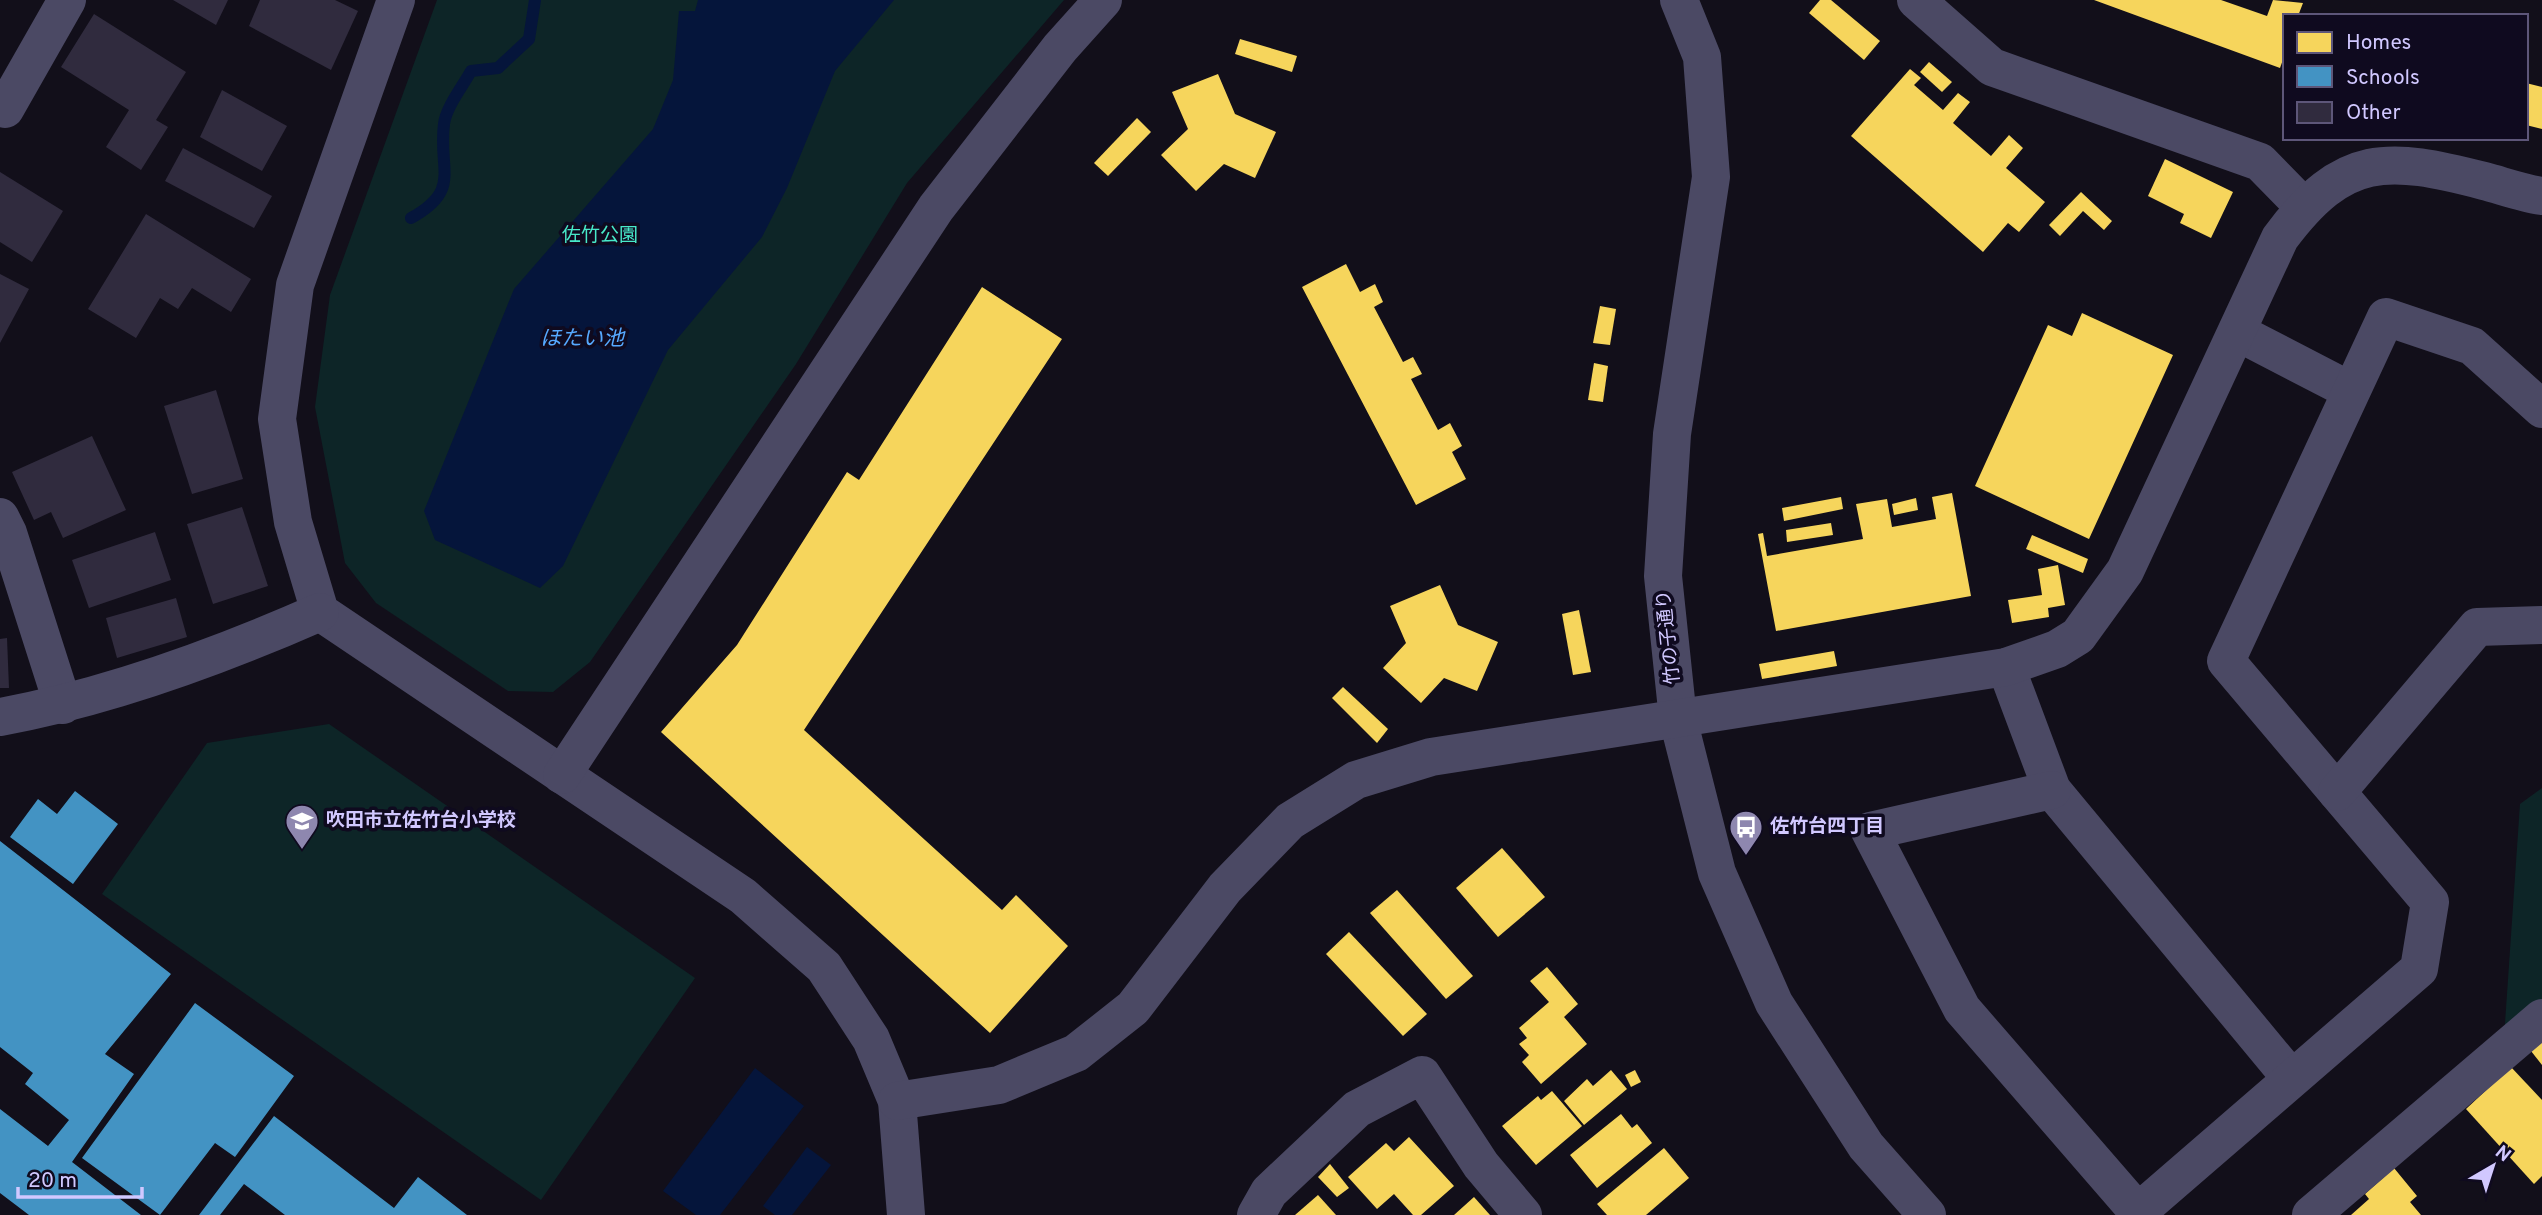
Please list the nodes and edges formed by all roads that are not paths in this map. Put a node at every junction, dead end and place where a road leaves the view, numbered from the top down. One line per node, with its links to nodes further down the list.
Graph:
1 (67, 0): 6 (street)
2 (396, 0): 13 (street)
3 (1102, 0): 19 (street)
4 (1679, 0): 18 (street, 竹の子通り)
5 (1916, 0): 8 (street)
6 (5, 109)
7 (2542, 196): 8 (street)
8 (2303, 206): 9 (street)
9 (2237, 332): 10 (street); 15 (street)
10 (2351, 391): 11 (street); 21 (street)
11 (2542, 409)
12 (0, 517): 16 (street)
13 (320, 612): 16 (street); 19 (street)
14 (2542, 625): 21 (street)
15 (2006, 667): 18 (street); 20 (street)
16 (63, 705): 17 (street)
17 (0, 717)
18 (1678, 719): 24 (street); 28 (street, 竹の子通り)
19 (562, 775): 24 (street)
20 (2052, 790): 23 (street); 23 (street)
21 (2337, 792): 23 (street)
22 (2542, 1018): 29 (street)
23 (2291, 1079)
24 (897, 1101): 25 (street)
25 (906, 1215)
26 (1256, 1215): 27 (street)
27 (1523, 1215)
28 (1927, 1215)
29 (2311, 1215)

